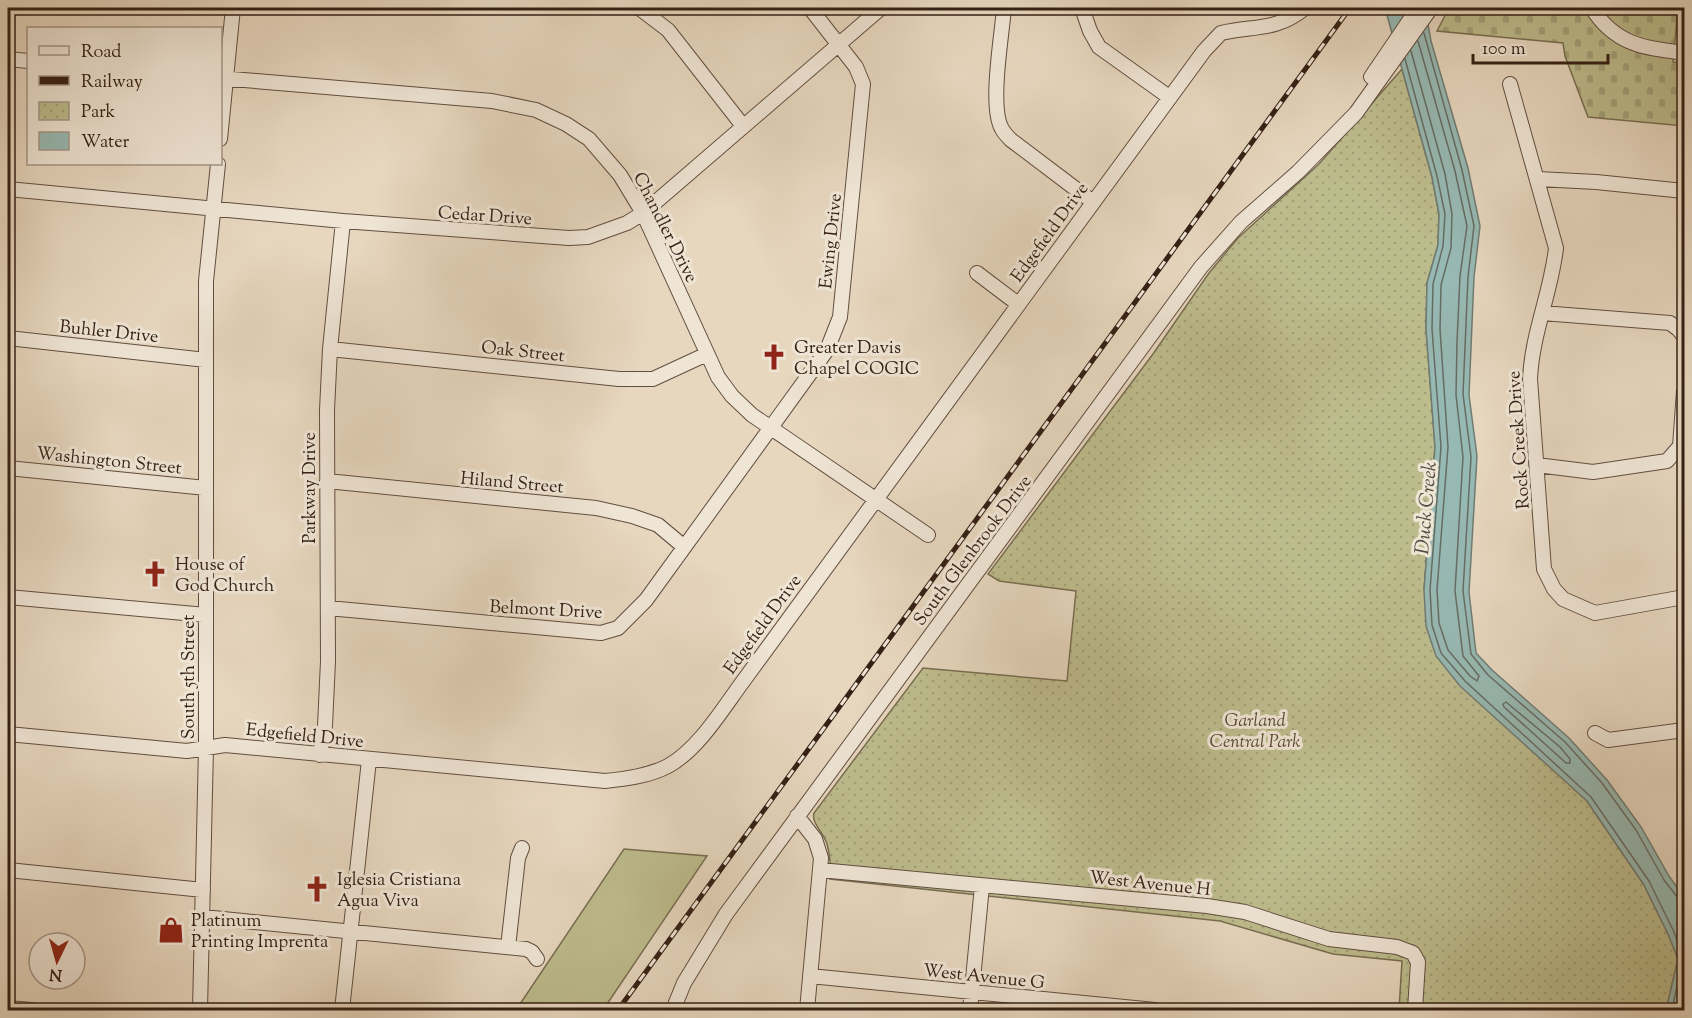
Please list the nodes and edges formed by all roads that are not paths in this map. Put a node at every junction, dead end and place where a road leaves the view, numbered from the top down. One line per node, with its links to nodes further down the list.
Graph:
1 (233, 8): 15 (street)
2 (639, 8): 20 (street)
3 (810, 8): 11 (street, Ewing Drive)
4 (881, 8): 11 (street, Cedar Drive)
5 (1004, 8): 25 (street)
6 (1082, 8): 18 (street)
7 (1305, 8): 18 (street, Edgefield Drive)
8 (1418, 8): 16 (street, South Glenbrook Drive)
9 (1431, 8): 16 (street, South Glenbrook Drive)
10 (1593, 8): 12 (street)
11 (838, 45): 20 (street, Cedar Drive); 38 (street, Ewing Drive)
12 (1684, 53)
13 (8, 59): 14 (street)
14 (27, 61)
15 (224, 78): 19 (street); 27 (street, Chandler Drive)
16 (1373, 82): 56 (street, South Glenbrook Drive)
17 (1510, 84): 22 (street, Rock Creek Drive)
18 (1169, 97): 25 (street, Edgefield Drive)
19 (222, 108)
20 (743, 126): 27 (street, Cedar Drive)
21 (218, 165): 26 (street, South 5th Street)
22 (1538, 179): 24 (street); 31 (street, Rock Creek Drive)
23 (8, 189): 26 (street, Cedar Drive)
24 (1684, 191)
25 (1093, 202): 30 (street, Edgefield Drive)
26 (213, 210): 28 (street, Cedar Drive); 36 (street, South 5th Street)
27 (643, 213): 28 (street, Cedar Drive); 35 (street, Chandler Drive)
28 (343, 221): 34 (street, Parkway Drive)
29 (977, 273): 30 (street)
30 (1018, 304): 43 (street, Edgefield Drive)
31 (1542, 313): 32 (street); 39 (street, Rock Creek Drive)
32 (1684, 336)
33 (8, 338): 36 (street, Buhler Drive)
34 (330, 349): 35 (street, Oak Street); 41 (street, Parkway Drive)
35 (707, 354): 38 (street, Chandler Drive)
36 (206, 360): 42 (street, South 5th Street)
37 (1684, 391): 39 (street)
38 (771, 428): 43 (street, Chandler Drive); 45 (street, Belmont Drive)
39 (1537, 465): 47 (street, Rock Creek Drive)
40 (8, 468): 42 (street, Washington Street)
41 (327, 481): 45 (street, Hiland Street); 48 (street, Parkway Drive)
42 (206, 488): 49 (street, South 5th Street)
43 (875, 499): 44 (street, Chandler Drive); 55 (street, Edgefield Drive)
44 (928, 535)
45 (683, 546): 48 (street, Belmont Drive)
46 (8, 597): 49 (street)
47 (1684, 597)
48 (328, 608): 54 (street, Parkway Drive)
49 (206, 615): 53 (street, South 5th Street)
50 (1684, 730): 51 (street)
51 (1595, 733)
52 (8, 734): 53 (street, Edgefield Drive)
53 (206, 748): 54 (street, Edgefield Drive); 61 (street, South 5th Street)
54 (320, 755): 55 (street, Edgefield Drive)
55 (369, 760): 63 (street)
56 (797, 816): 59 (street); 72 (street, South Glenbrook Drive)
57 (522, 848): 64 (street)
58 (8, 870): 61 (street)
59 (820, 870): 60 (street, West Avenue H); 66 (street)
60 (982, 886): 67 (street); 76 (street, West Avenue H)
61 (203, 890): 62 (street, South 5th Street)
62 (203, 917): 63 (street); 70 (street, South 5th Street)
63 (351, 933): 64 (street); 71 (street)
64 (508, 948): 65 (street)
65 (537, 959)
66 (810, 976): 67 (street, West Avenue G); 73 (street)
67 (972, 993): 74 (street); 75 (street, West Avenue G)
68 (8, 1008): 69 (street)
69 (31, 1011)
70 (200, 1011)
71 (342, 1011)
72 (673, 1011)
73 (807, 1011)
74 (970, 1011)
75 (1155, 1011)
76 (1415, 1011)

